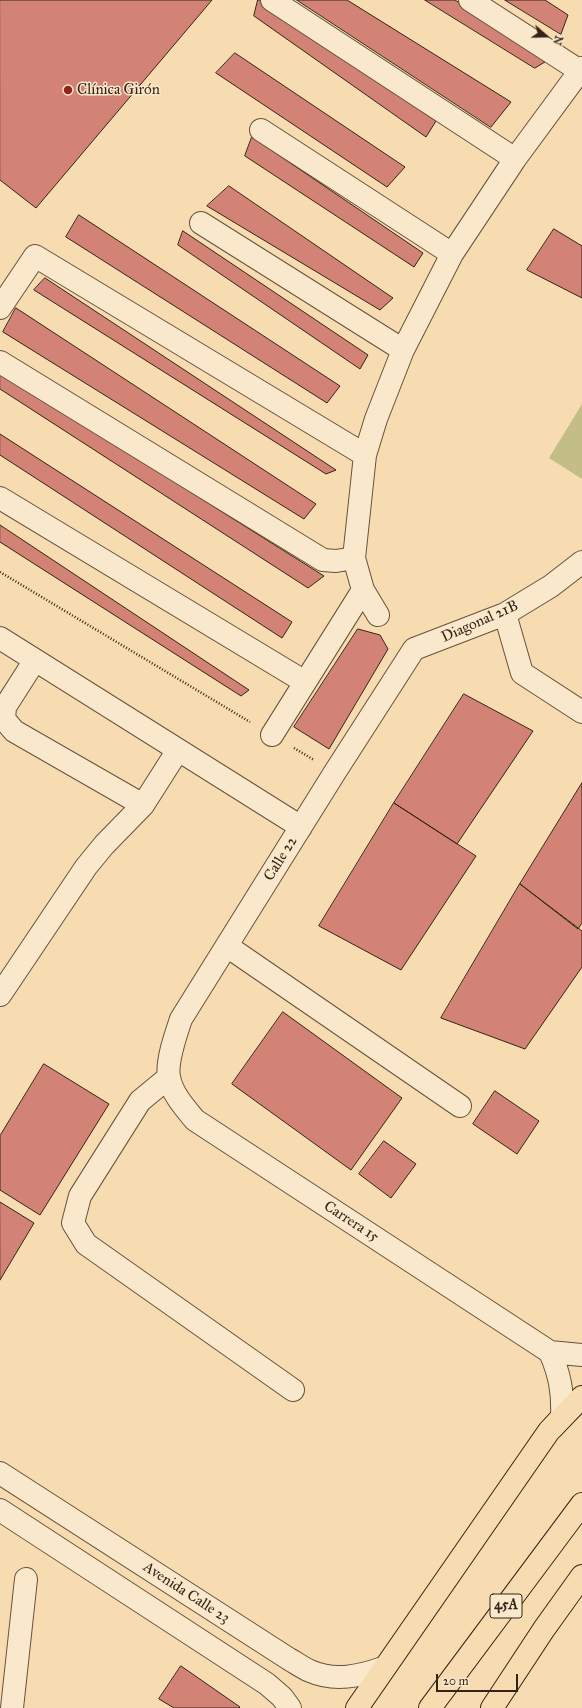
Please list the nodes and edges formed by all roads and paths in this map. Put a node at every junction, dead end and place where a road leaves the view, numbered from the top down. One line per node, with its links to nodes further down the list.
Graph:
1 (272, 0): 5 (street)
2 (470, 0): 3 (street)
3 (581, 69): 5 (street)
4 (261, 130): 7 (street)
5 (515, 159): 7 (street)
6 (201, 223): 9 (street)
7 (452, 254): 9 (street)
8 (0, 308): 11 (street)
9 (403, 350): 11 (street)
10 (0, 362): 13 (street)
11 (365, 455): 13 (street)
12 (0, 498): 22 (street)
13 (354, 558): 16 (street)
14 (582, 562): 17 (street, Diagonal 21B)
15 (0, 572): 24 (path)
16 (363, 590): 18 (street); 22 (street)
17 (504, 614): 20 (street, Diagonal 21B); 23 (street)
18 (378, 615)
19 (0, 638): 21 (street)
20 (414, 649): 26 (street, Calle 22)
21 (35, 660): 25 (street); 27 (street)
22 (305, 682): 24 (street)
23 (582, 712)
24 (272, 735): 26 (path)
25 (178, 750): 27 (street); 28 (street)
26 (335, 772): 28 (street, Calle 22)
27 (143, 804): 30 (street)
28 (301, 827): 29 (street, Calle 22)
29 (227, 946): 31 (street, Calle 22); 32 (street)
30 (0, 995)
31 (169, 1077): 33 (street, Carrera 15); 35 (street)
32 (460, 1106)
33 (550, 1352): 34 (street, Carrera 15); 37 (street)
34 (582, 1355)
35 (293, 1390)
36 (582, 1397): 37 (highway)
37 (549, 1431): 43 (highway)
38 (0, 1473): 43 (street, Avenida Calle 23)
39 (582, 1504): 47 (highway, 45A)
40 (0, 1510): 45 (street)
41 (582, 1576): 48 (highway)
42 (26, 1579): 44 (street)
43 (383, 1668): 46 (highway)
44 (12, 1708)
45 (290, 1708)
46 (357, 1708)
47 (430, 1708)
48 (492, 1708)

